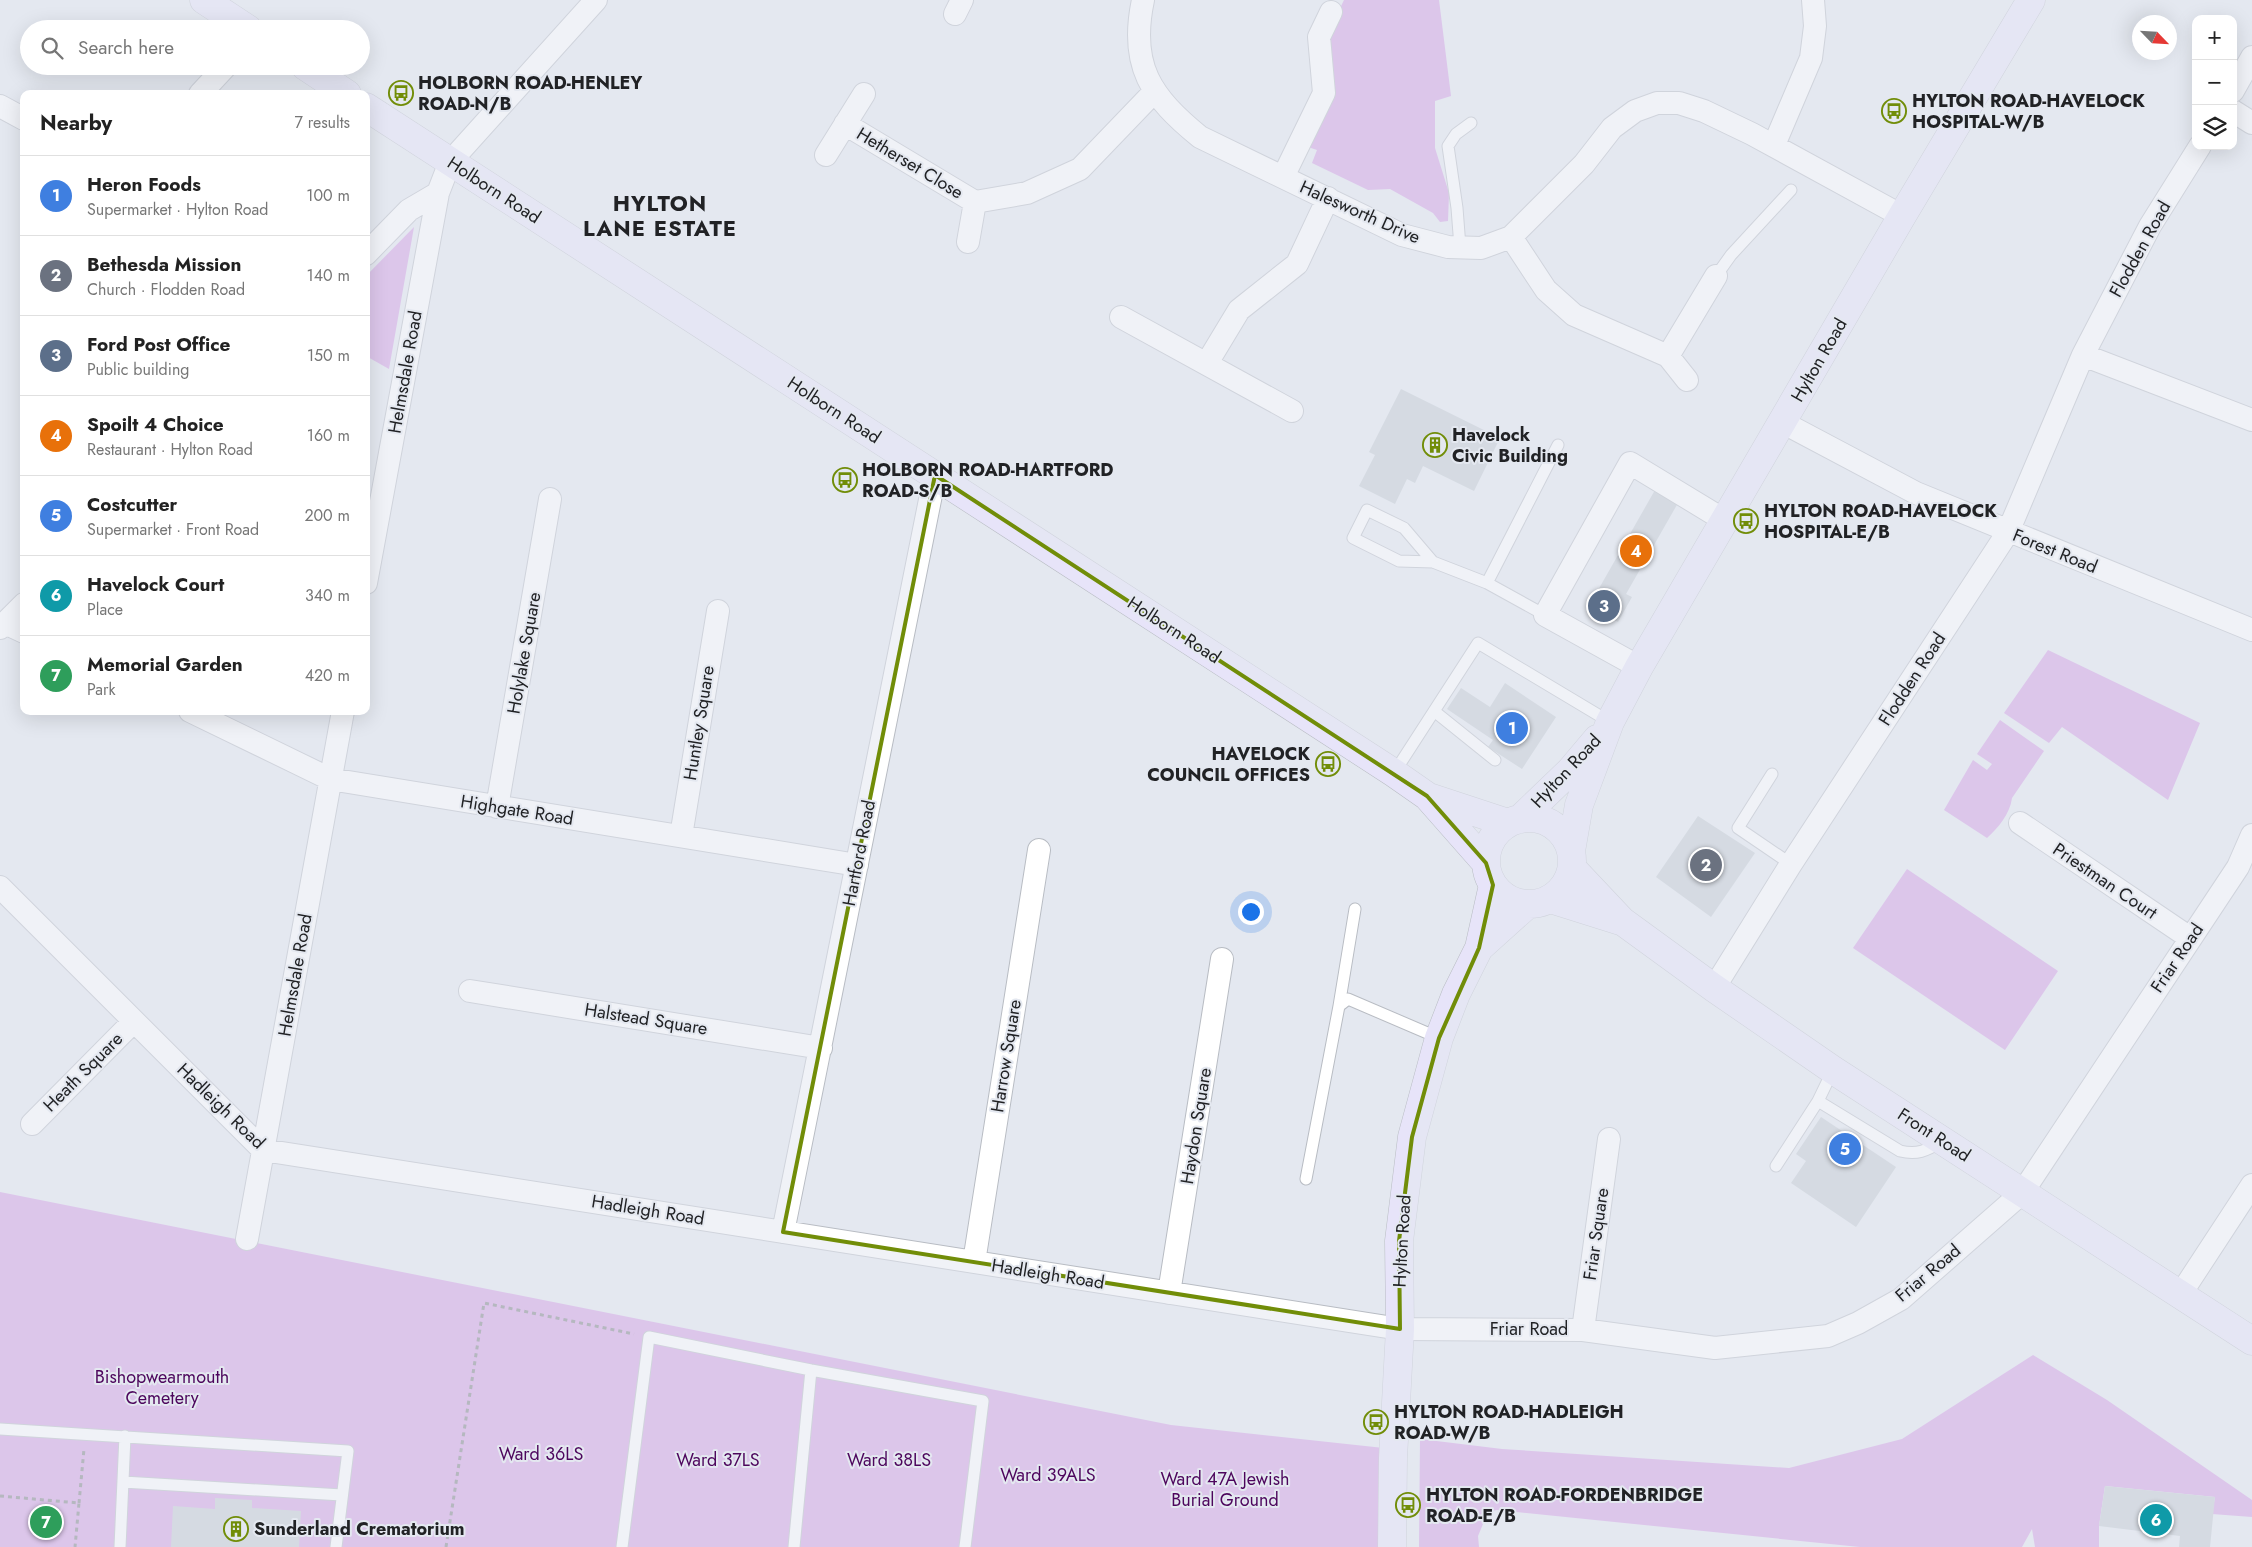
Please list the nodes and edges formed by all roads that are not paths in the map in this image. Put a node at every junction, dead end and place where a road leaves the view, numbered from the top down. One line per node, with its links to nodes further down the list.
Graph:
1 (204, 0): 7 (main road)
2 (596, 0): 26 (street)
3 (1143, 0): 14 (street, Halesworth Drive)
4 (1813, 0): 23 (street)
5 (2031, 0): 32 (main road, Hylton Road)
6 (1330, 12): 27 (street)
7 (234, 20)
8 (2252, 57): 11 (street)
9 (218, 75): 12 (street)
10 (318, 75): 13 (main road)
11 (2237, 84)
12 (204, 90)
13 (340, 90)
14 (1154, 92): 27 (street, Halesworth Drive); 31 (street, Hetherset Close)
15 (864, 94): 22 (street, Hetherset Close)
16 (0, 106): 19 (street)
17 (370, 110): 26 (main road, Holborn Road)
18 (2237, 114): 21 (street)
19 (20, 117)
20 (1471, 123): 35 (lane)
21 (2252, 123)
22 (845, 124): 25 (street, Hetherset Close); 31 (street, Hetherset Close)
23 (1774, 145): 32 (street, Halesworth Drive); 33 (street, Halesworth Drive)
24 (2198, 150): 39 (street, Flodden Road)
25 (826, 155)
26 (450, 162): 29 (street, Helmsdale Road); 47 (main road, Holborn Road)
27 (1283, 177): 30 (street, Halesworth Drive)
28 (1791, 190): 37 (lane)
29 (438, 192): 36 (street); 51 (street, Helmsdale Road)
30 (1328, 198): 35 (street, Halesworth Drive); 41 (street)
31 (976, 202): 34 (street, Hetherset Close)
32 (1902, 216): 45 (main road, Hylton Road)
33 (1511, 237): 35 (street, Halesworth Drive); 40 (street)
34 (968, 242)
35 (1460, 247)
36 (370, 250)
37 (1716, 276): 40 (street)
38 (1121, 317): 41 (street)
39 (2083, 355): 44 (street); 50 (street, Flodden Road)
40 (1668, 356): 42 (street)
41 (1207, 363): 43 (street)
42 (1687, 380)
43 (1292, 411)
44 (2252, 420)
45 (1782, 422): 49 (main road, Hylton Road); 50 (street, Forest Road)
46 (1558, 445): 53 (lane)
47 (935, 475): 65 (main road, Holborn Road); 77 (street, Hartford Road)
48 (550, 498): 69 (street, Holylake Square)
49 (1724, 520): 56 (street); 59 (main road, Hylton Road)
50 (2008, 532): 58 (street, Forest Road); 76 (street, Flodden Road)
51 (370, 561)
52 (1433, 562): 52 (lane); 53 (lane)
53 (1487, 583): 56 (lane)
54 (20, 611): 57 (street)
55 (718, 611): 73 (street, Huntley Square)
56 (1545, 615): 59 (street)
57 (10, 627)
58 (2252, 630)
59 (1639, 667): 63 (main road, Hylton Road)
60 (1434, 711): 63 (lane); 64 (lane); 65 (lane)
61 (198, 715): 67 (street, Highgate Road)
62 (342, 715): 67 (street, Helmsdale Road)
63 (1610, 722): 70 (main road, Hylton Road); 75 (main road, Hylton Road)
64 (1495, 760)
65 (1394, 774): 68 (main road, Holborn Road)
66 (1772, 774): 76 (lane)
67 (330, 778): 69 (street, Highgate Road); 97 (street, Helmsdale Road)
68 (1427, 796): 70 (main road, Holborn Road); 78 (main road, Holborn Road)
69 (497, 807): 73 (street, Highgate Road)
70 (1514, 821): 75 (main road); 78 (main road)
71 (2020, 823): 83 (street, Priestman Court)
72 (2252, 835): 83 (street, Friar Road)
73 (681, 836): 77 (street, Highgate Road)
74 (1039, 850): 104 (street, Harrow Square)
75 (1572, 860): 80 (main road); 82 (main road, Front Road)
76 (1791, 864): 86 (street, Flodden Road)
77 (857, 865): 91 (street, Hartford Road)
78 (1490, 874): 80 (main road); 84 (main road, Hylton Road)
79 (0, 887): 89 (street, Hadleigh Road)
80 (1539, 902): 82 (main road, Front Road); 84 (main road, Hylton Road)
81 (1355, 909): 88 (lane)
82 (1622, 921): 86 (main road, Front Road)
83 (2190, 938): 101 (street, Friar Road)
84 (1479, 948): 90 (main road, Hylton Road)
85 (1222, 960): 105 (street, Haydon Square)
86 (1714, 988): 92 (main road, Front Road)
87 (470, 991): 91 (street, Halstead Square)
88 (1339, 1006): 90 (lane); 99 (lane)
89 (134, 1021): 94 (street, Heath Square); 97 (street, Hadleigh Road)
90 (1439, 1038): 107 (main road, Hylton Road)
91 (821, 1048): 102 (street, Hartford Road)
92 (1834, 1070): 93 (lane); 96 (main road, Front Road)
93 (1818, 1101): 96 (lane); 98 (lane)
94 (32, 1124)
95 (1609, 1139): 108 (street, Friar Square)
96 (1942, 1141): 101 (main road, Front Road)
97 (263, 1150): 102 (street, Hadleigh Road); 103 (street, Helmsdale Road)
98 (1776, 1166)
99 (1306, 1179)
100 (2252, 1185): 106 (street)
101 (2022, 1193): 106 (main road, Front Road); 108 (street, Friar Road)
102 (783, 1232): 104 (street, Hadleigh Road)
103 (247, 1239)
104 (974, 1262): 105 (street, Hadleigh Road)
105 (1169, 1293): 107 (street, Hadleigh Road)
106 (2180, 1295): 109 (main road, Front Road)
107 (1400, 1329): 108 (street, Friar Road); 120 (main road, Hylton Road)
108 (1583, 1330)
109 (2252, 1341)
110 (811, 1370): 117 (lane); 118 (lane); 119 (lane)
111 (0, 1430): 112 (lane)
112 (125, 1436): 113 (lane); 114 (lane)
113 (124, 1482): 114 (lane); 115 (lane)
114 (342, 1495): 116 (lane)
115 (120, 1547)
116 (336, 1547)
117 (622, 1547)
118 (794, 1547)
119 (965, 1547)
120 (1392, 1547)

